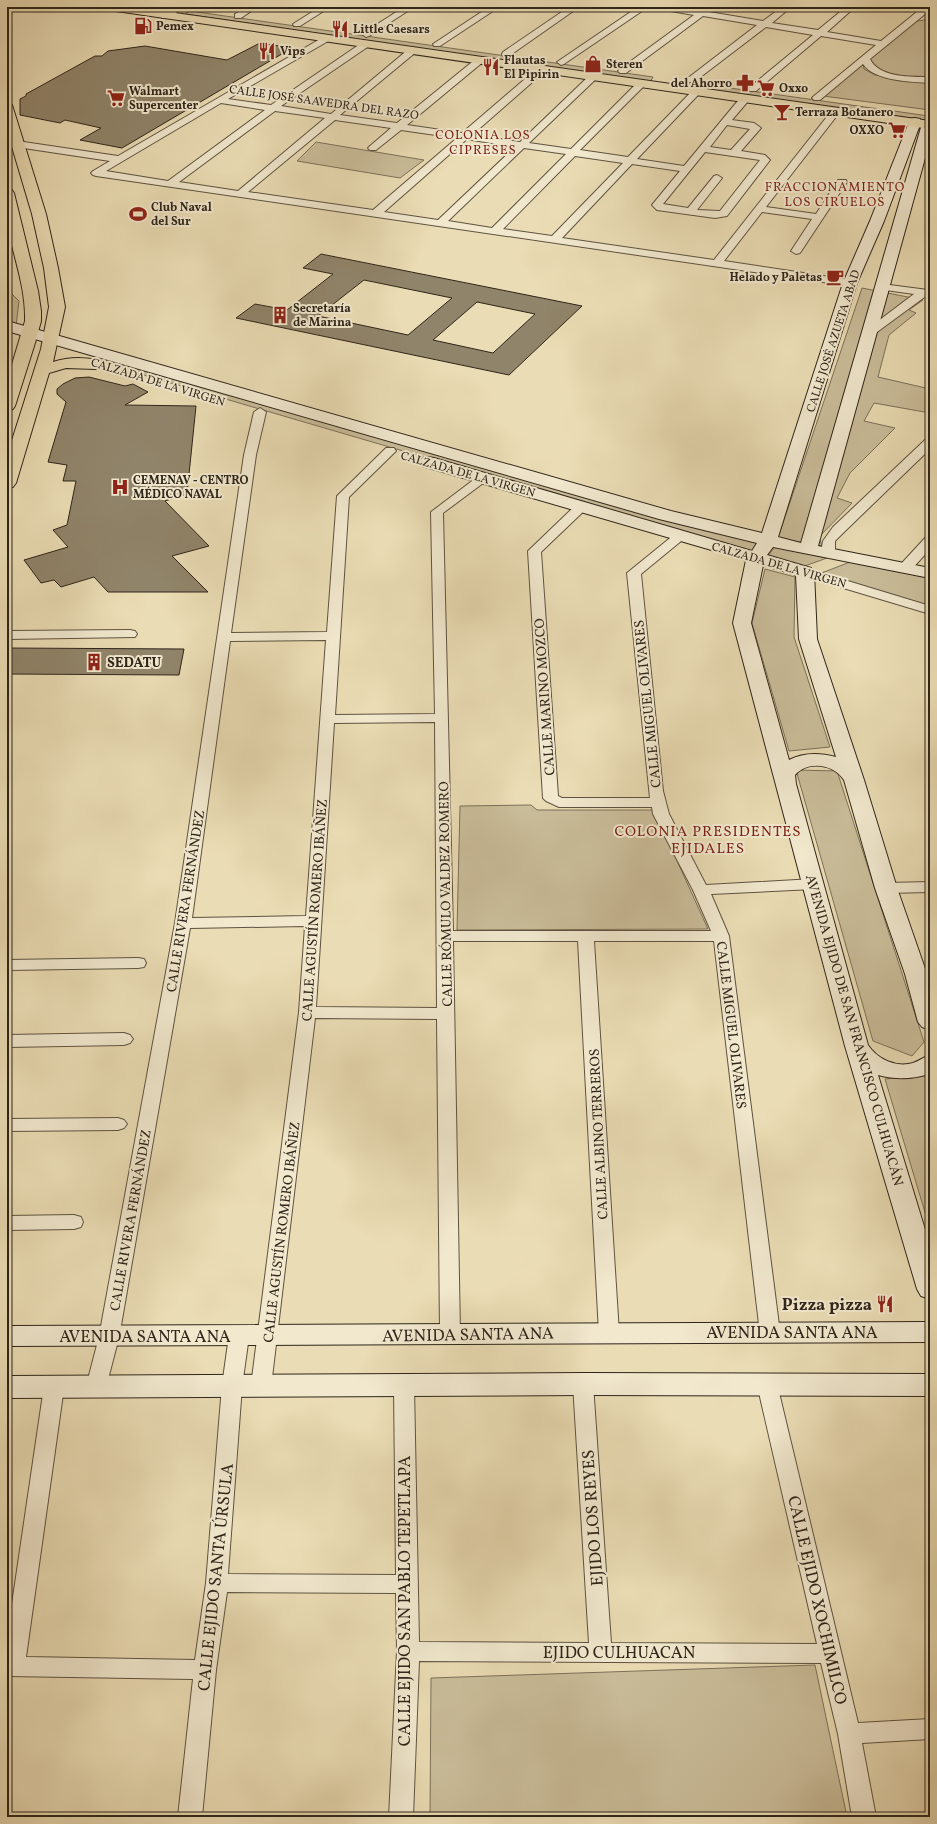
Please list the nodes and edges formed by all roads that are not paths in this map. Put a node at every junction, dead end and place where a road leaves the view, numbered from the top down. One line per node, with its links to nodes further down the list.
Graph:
1 (109, 7): 14 (main road)
2 (179, 7): 14 (street); 16 (main road)
3 (253, 7): 16 (street)
4 (326, 7): 19 (street)
5 (410, 7): 23 (street)
6 (495, 7): 24 (street)
7 (575, 7): 27 (street)
8 (644, 7): 30 (street)
9 (665, 7): 15 (street)
10 (710, 7): 15 (street)
11 (787, 7): 20 (street)
12 (851, 7): 21 (street)
13 (929, 8): 18 (street)
14 (165, 12): 22 (main road)
15 (702, 13): 20 (street); 32 (street)
16 (238, 16): 19 (main road)
17 (930, 17): 18 (street)
18 (910, 21): 25 (street)
19 (297, 24): 23 (main road)
20 (765, 24): 21 (street); 36 (street)
21 (819, 33): 25 (street); 38 (street)
22 (327, 38): 23 (main road); 40 (street)
23 (366, 39): 24 (main road); 26 (main road); 42 (street)
24 (437, 44): 27 (main road)
25 (883, 44): 28 (street)
26 (413, 50): 29 (main road); 44 (street)
27 (506, 54): 30 (main road)
28 (865, 59): 34 (street); 39 (street)
29 (480, 60): 31 (main road); 47 (street)
30 (561, 62): 32 (main road)
31 (542, 69): 33 (main road); 48 (street)
32 (624, 71): 35 (main road)
33 (594, 76): 35 (main road); 50 (street)
34 (930, 80)
35 (649, 81): 36 (main road); 37 (main road); 53 (street)
36 (691, 87): 37 (main road); 37 (main road); 38 (main road); 56 (street)
37 (673, 88)
38 (749, 93): 39 (main road); 43 (main road); 46 (street)
39 (817, 98): 45 (main road)
40 (219, 100): 42 (street, CALLE JOSÉ SAAVEDRA DEL RAZO); 55 (street)
41 (7, 108): 49 (main road)
42 (273, 108): 44 (street, CALLE JOSÉ SAAVEDRA DEL RAZO); 60 (street)
43 (836, 111): 45 (main road); 63 (street)
44 (333, 117): 47 (street, CALLE JOSÉ SAAVEDRA DEL RAZO); 62 (street)
45 (925, 119): 69 (street, CALLE JOSÉ AZUETA ABAD); 71 (street)
46 (725, 122): 52 (street); 54 (street)
47 (400, 127): 48 (street, CALLE JOSÉ SAAVEDRA DEL RAZO); 51 (street)
48 (464, 136): 50 (street, CALLE JOSÉ SAAVEDRA DEL RAZO); 66 (street)
49 (17, 144): 55 (street); 65 (main road)
50 (522, 145): 53 (street, CALLE JOSÉ SAAVEDRA DEL RAZO); 70 (street)
51 (373, 148)
52 (704, 149): 54 (street); 57 (street)
53 (573, 153): 56 (street, CALLE JOSÉ SAAVEDRA DEL RAZO); 72 (street)
54 (734, 153): 64 (street)
55 (119, 159): 60 (street)
56 (629, 161): 57 (street, CALLE JOSÉ SAAVEDRA DEL RAZO); 73 (street)
57 (686, 169): 64 (street)
58 (717, 178): 64 (street)
59 (842, 182): 68 (street)
60 (170, 184): 62 (street)
61 (7, 193): 67 (main road)
62 (240, 194): 66 (street)
63 (760, 209): 68 (street); 77 (street)
64 (690, 212)
65 (38, 214): 67 (main road); 85 (main road)
66 (375, 214): 70 (street)
67 (13, 217): 84 (main road)
68 (819, 217): 76 (street)
69 (877, 221): 71 (street); 74 (street, CALLE JOSÉ AZUETA ABAD)
70 (440, 223): 72 (street)
71 (900, 223): 75 (street)
72 (495, 231): 73 (street)
73 (554, 240): 77 (street)
74 (865, 248): 75 (street); 78 (street, CALLE JOSÉ AZUETA ABAD)
75 (892, 250): 79 (street)
76 (796, 251)
77 (717, 263): 78 (street)
78 (850, 283): 97 (street, CALLE JOSÉ AZUETA ABAD)
79 (882, 287): 80 (street); 82 (street)
80 (927, 293): 82 (street)
81 (7, 326): 84 (street, CALZADA DE LA VIRGEN)
82 (869, 333): 99 (street)
83 (7, 336): 84 (street, CALZADA DE LA VIRGEN)
84 (29, 337): 85 (street, CALZADA DE LA VIRGEN); 88 (main road)
85 (49, 344): 86 (street, CALZADA DE LA VIRGEN); 87 (main road); 97 (street, CALZADA DE LA VIRGEN)
86 (95, 364): 87 (main road); 90 (street, CALZADA DE LA VIRGEN)
87 (42, 370): 94 (main road)
88 (13, 372): 89 (main road)
89 (7, 406)
90 (260, 412): 92 (street, CALZADA DE LA VIRGEN); 110 (street, CALLE RIVERA FERNÁNDEZ)
91 (930, 442): 100 (street)
92 (390, 450): 93 (street, CALZADA DE LA VIRGEN); 109 (street, CALLE AGUSTÍN ROMERO IBÁÑEZ)
93 (484, 478): 95 (street, CALZADA DE LA VIRGEN); 111 (street, CALLE RÓMULO VALDEZ ROMERO)
94 (7, 483)
95 (580, 507): 96 (street, CALZADA DE LA VIRGEN); 115 (street, CALLE MARINO MOZCO)
96 (680, 536): 102 (street, CALZADA DE LA VIRGEN); 115 (street, CALLE MIGUEL OLIVARES)
97 (768, 541): 99 (street, CALZADA DE LA VIRGEN); 102 (street, AVENIDA EJIDO DE SAN FRANCISCO CULHUACÁN)
98 (930, 541): 103 (street)
99 (808, 549): 100 (street, CALZADA DE LA VIRGEN)
100 (828, 552): 101 (street, CALZADA DE LA VIRGEN)
101 (848, 557): 103 (street, CALZADA DE LA VIRGEN); 104 (street)
102 (755, 559): 104 (street, CALZADA DE LA VIRGEN); 114 (street, AVENIDA EJIDO DE SAN FRANCISCO CULHUACÁN)
103 (906, 567): 105 (street, CALZADA DE LA VIRGEN)
104 (805, 572): 106 (street, CALZADA DE LA VIRGEN); 113 (street)
105 (930, 573)
106 (930, 610)
107 (130, 634): 108 (street)
108 (7, 635)
109 (333, 636): 110 (street); 112 (street, CALLE AGUSTÍN ROMERO IBÁÑEZ)
110 (224, 637): 121 (street, CALLE RIVERA FERNÁNDEZ)
111 (442, 718): 112 (street); 122 (street, CALLE RÓMULO VALDEZ ROMERO)
112 (328, 719): 120 (street, CALLE AGUSTÍN ROMERO IBÁÑEZ)
113 (854, 780): 114 (street); 118 (street)
114 (786, 783): 116 (street, AVENIDA EJIDO DE SAN FRANCISCO CULHUACÁN)
115 (659, 803): 119 (street, CALLE MIGUEL OLIVARES)
116 (814, 884): 119 (street); 133 (street, AVENIDA EJIDO DE SAN FRANCISCO CULHUACÁN)
117 (930, 887): 118 (street)
118 (886, 888): 127 (street)
119 (702, 890): 124 (street, CALLE MIGUEL OLIVARES)
120 (313, 921): 121 (street); 128 (street, CALLE AGUSTÍN ROMERO IBÁÑEZ)
121 (183, 923): 147 (street, CALLE RIVERA FERNÁNDEZ)
122 (445, 936): 123 (street); 129 (street, CALLE RÓMULO VALDEZ ROMERO)
123 (586, 936): 124 (street); 142 (street, CALLE ALBINO TERREROS)
124 (721, 936): 140 (street, CALLE MIGUEL OLIVARES)
125 (138, 963): 126 (street)
126 (7, 965)
127 (923, 974): 130 (street)
128 (307, 1012): 129 (street); 146 (street, CALLE AGUSTÍN ROMERO IBÁÑEZ)
129 (446, 1014): 143 (street, CALLE RÓMULO VALDEZ ROMERO)
130 (930, 1022)
131 (124, 1039): 132 (street)
132 (7, 1041)
133 (857, 1046): 134 (street); 139 (street, AVENIDA EJIDO DE SAN FRANCISCO CULHUACÁN)
134 (930, 1063)
135 (118, 1124): 136 (street)
136 (7, 1125)
137 (74, 1222): 138 (street)
138 (7, 1223)
139 (930, 1289)
140 (770, 1332): 141 (street, AVENIDA SANTA ANA); 142 (street, AVENIDA SANTA ANA)
141 (930, 1332)
142 (609, 1333): 143 (street, AVENIDA SANTA ANA)
143 (450, 1334): 146 (street, AVENIDA SANTA ANA)
144 (7, 1336): 147 (street, AVENIDA SANTA ANA)
145 (239, 1336): 146 (street, AVENIDA SANTA ANA); 147 (street, AVENIDA SANTA ANA); 152 (street, CALLE EJIDO SANTA ÚRSULA)
146 (268, 1336): 153 (street, CALLE AGUSTÍN ROMERO IBÁÑEZ)
147 (109, 1337): 151 (street, CALLE RIVERA FERNÁNDEZ)
148 (583, 1384): 149 (street); 154 (street); 160 (street, EJIDO LOS REYES)
149 (767, 1384): 150 (street); 161 (street, CALLE EJIDO XOCHIMILCO)
150 (930, 1385)
151 (96, 1386): 152 (street); 156 (street)
152 (232, 1386): 153 (street); 157 (street, CALLE EJIDO SANTA ÚRSULA)
153 (261, 1386): 154 (street)
154 (404, 1386): 158 (street, CALLE EJIDO SAN PABLO TEPETLAPA)
155 (7, 1387): 156 (street)
156 (54, 1387): 162 (street)
157 (217, 1583): 158 (street); 163 (street, CALLE EJIDO SANTA ÚRSULA)
158 (408, 1584): 159 (street, CALLE EJIDO SAN PABLO TEPETLAPA)
159 (408, 1651): 160 (street, EJIDO CULHUACAN); 167 (street, CALLE EJIDO SAN PABLO TEPETLAPA)
160 (601, 1652): 161 (street, EJIDO CULHUACAN)
161 (830, 1654): 165 (street, CALLE EJIDO XOCHIMILCO)
162 (10, 1666): 163 (street)
163 (205, 1670): 166 (street, CALLE EJIDO SANTA ÚRSULA)
164 (930, 1729): 165 (street)
165 (849, 1734): 168 (street, CALLE EJIDO XOCHIMILCO)
166 (190, 1817)
167 (401, 1817)
168 (864, 1817)

